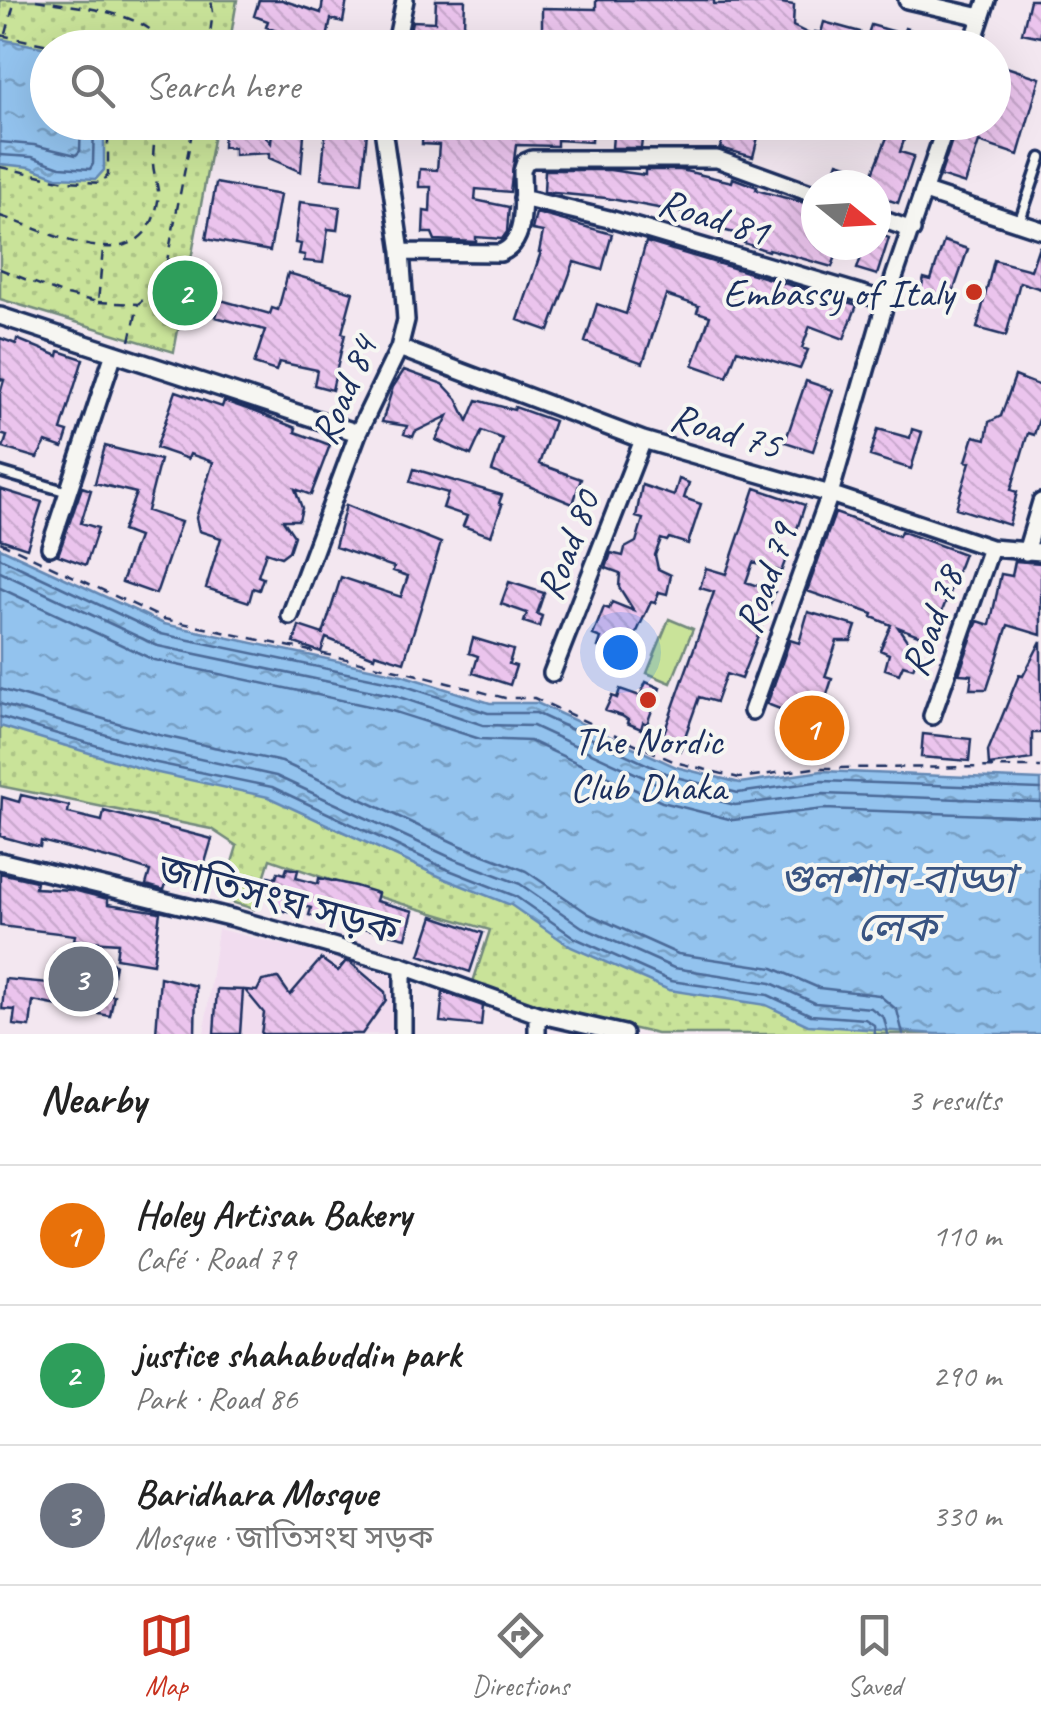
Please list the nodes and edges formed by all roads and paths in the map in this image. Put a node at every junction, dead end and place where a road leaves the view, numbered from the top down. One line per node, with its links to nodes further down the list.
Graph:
1 (14, 0): 13 (path)
2 (36, 0): 8 (path)
3 (211, 0): 9 (path)
4 (405, 0): 10 (street)
5 (907, 0): 7 (street)
6 (988, 0): 7 (street)
7 (981, 17): 11 (street)
8 (152, 30)
9 (210, 30)
10 (399, 30)
11 (977, 30)
12 (0, 35): 13 (path)
13 (6, 36): 14 (path)
14 (30, 41)
15 (108, 140): 21 (path)
16 (154, 140): 30 (path)
17 (190, 140): 35 (path)
18 (385, 140): 31 (street, Road 84)
19 (941, 140): 23 (street, Road 79)
20 (1041, 158): 27 (lane)
21 (0, 167)
22 (801, 189): 24 (street)
23 (925, 192): 27 (street); 28 (street, Road 79)
24 (522, 198): 31 (street); 33 (street, Road 81)
25 (0, 216): 30 (path)
26 (891, 222): 28 (street)
27 (1020, 223): 29 (street)
28 (912, 230): 33 (street, Road 79)
29 (1041, 230)
30 (103, 248): 34 (path)
31 (401, 252): 37 (street, Road 84)
32 (0, 269): 34 (path)
33 (886, 301): 43 (street, Road 79)
34 (98, 302): 35 (path)
35 (138, 304): 38 (path)
36 (0, 316): 38 (street)
37 (400, 348): 39 (street, Road 84); 40 (street, Road 75)
38 (120, 355): 39 (street); 42 (street)
39 (358, 433): 49 (street, Road 84)
40 (643, 440): 43 (street, Road 75); 50 (street, Road 80)
41 (0, 472): 42 (lane)
42 (68, 492): 46 (street)
43 (830, 494): 47 (street, Road 75); 51 (street, Road 79)
44 (1041, 502): 48 (street)
45 (0, 542): 53 (path)
46 (50, 548)
47 (991, 548): 48 (street, Road 75); 52 (street, Road 78)
48 (1033, 552)
49 (290, 616)
50 (552, 674)
51 (752, 711)
52 (932, 716)
53 (1041, 767)
54 (0, 860): 55 (street, জাতিসংঘ সড়ক)
55 (404, 966): 56 (street, জাতিসংঘ সড়ক); 57 (street)
56 (538, 1014): 58 (street); 59 (street, জাতিসংঘ সড়ক)
57 (403, 1034)
58 (537, 1034)
59 (624, 1034)

